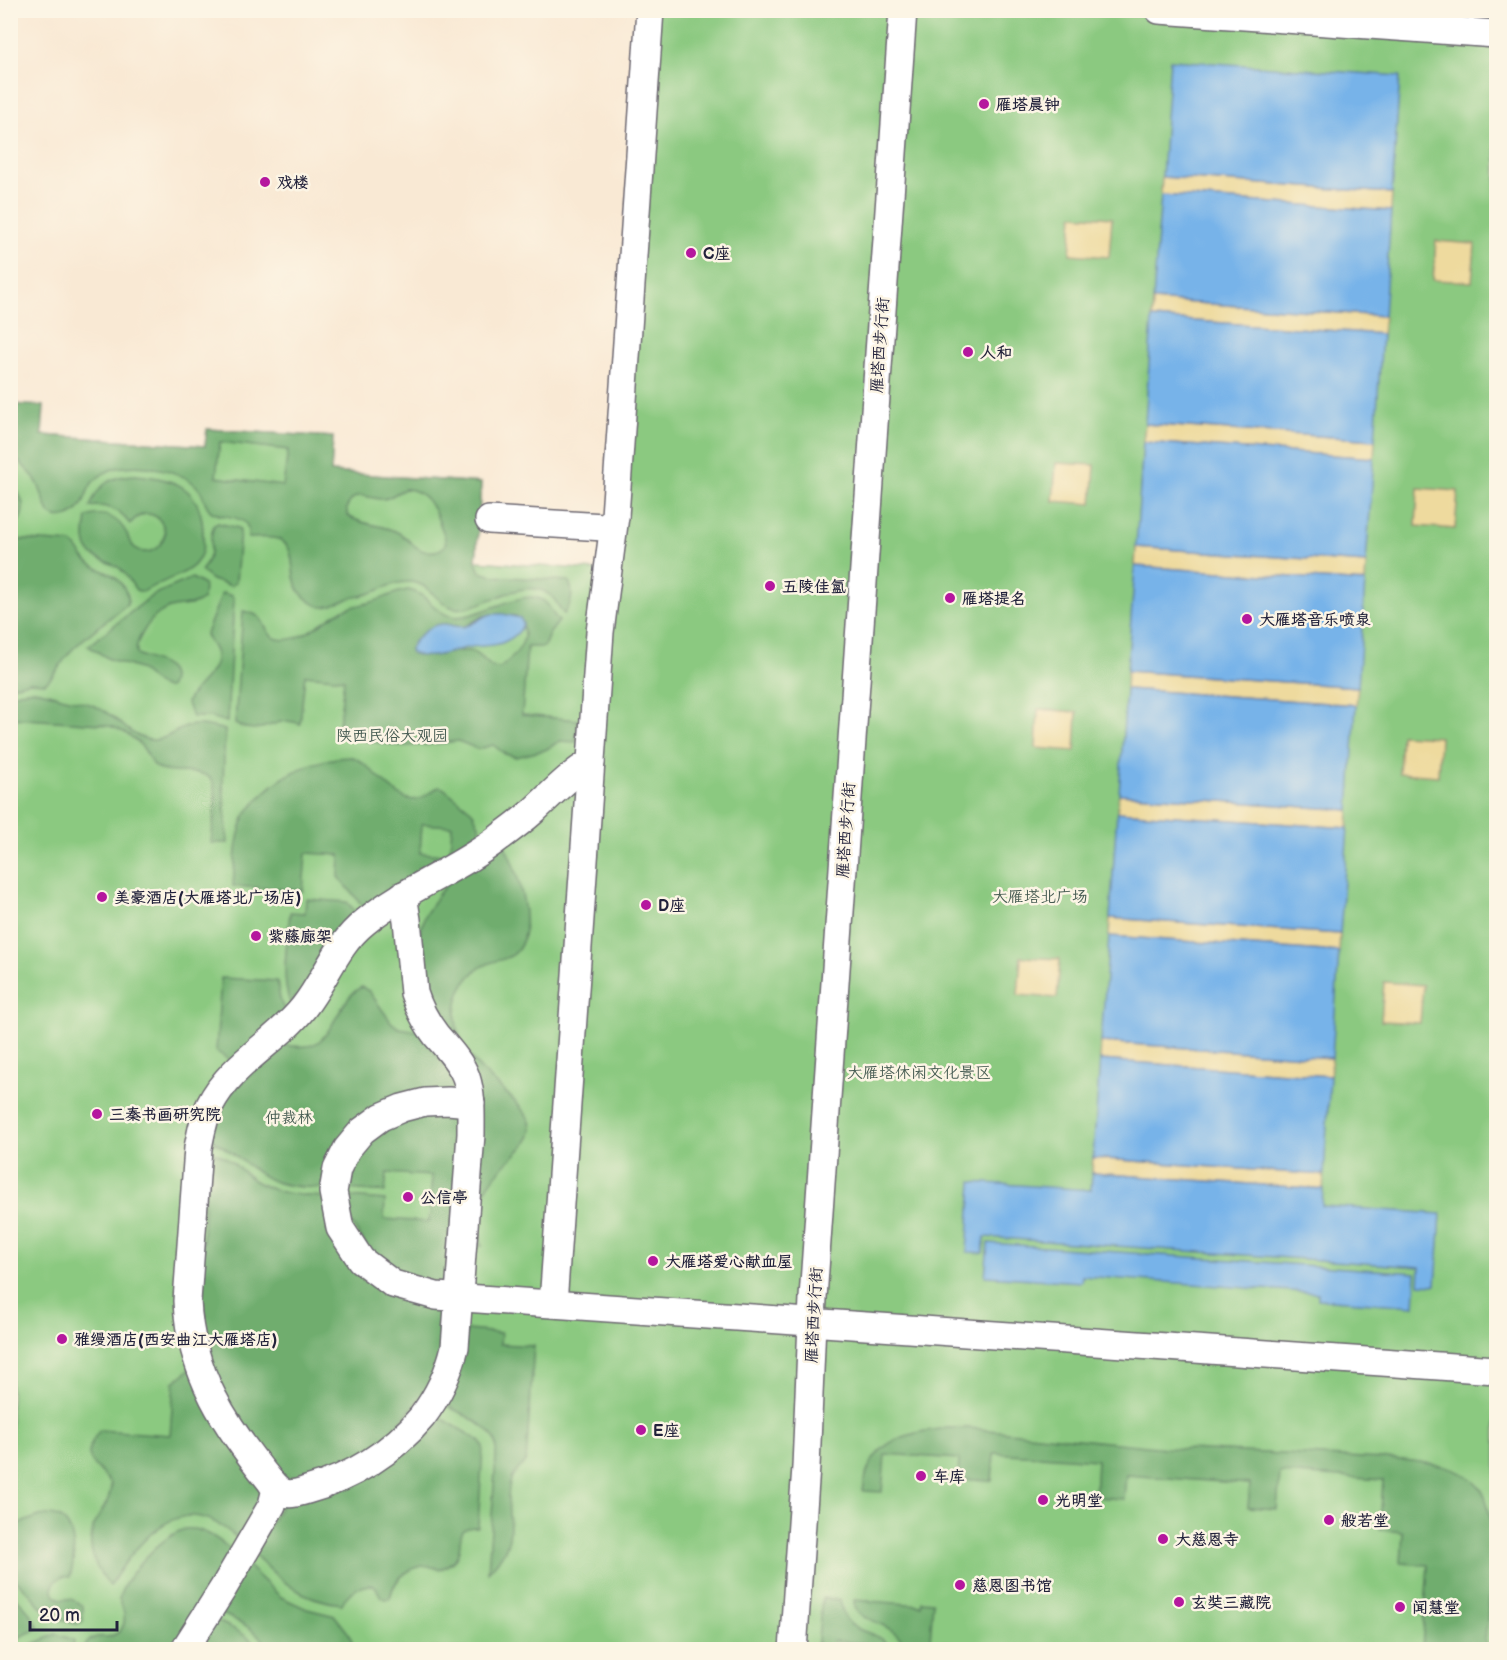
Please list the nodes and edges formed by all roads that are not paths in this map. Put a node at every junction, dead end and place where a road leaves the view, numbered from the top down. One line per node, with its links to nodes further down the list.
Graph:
1 (650, 10): 5 (street)
2 (903, 10): 12 (street, 雁塔西步行街)
3 (1159, 10): 4 (street)
4 (1497, 34)
5 (615, 516): 6 (street); 7 (street)
6 (489, 520)
7 (591, 762): 8 (street); 11 (street)
8 (403, 895): 9 (street); 14 (street)
9 (471, 1103): 10 (street); 10 (street)
10 (460, 1297): 11 (street); 14 (street)
11 (553, 1304): 12 (street)
12 (812, 1322): 13 (street); 16 (street, 雁塔西步行街)
13 (1497, 1370)
14 (279, 1493): 15 (street)
15 (184, 1650)
16 (793, 1650)

